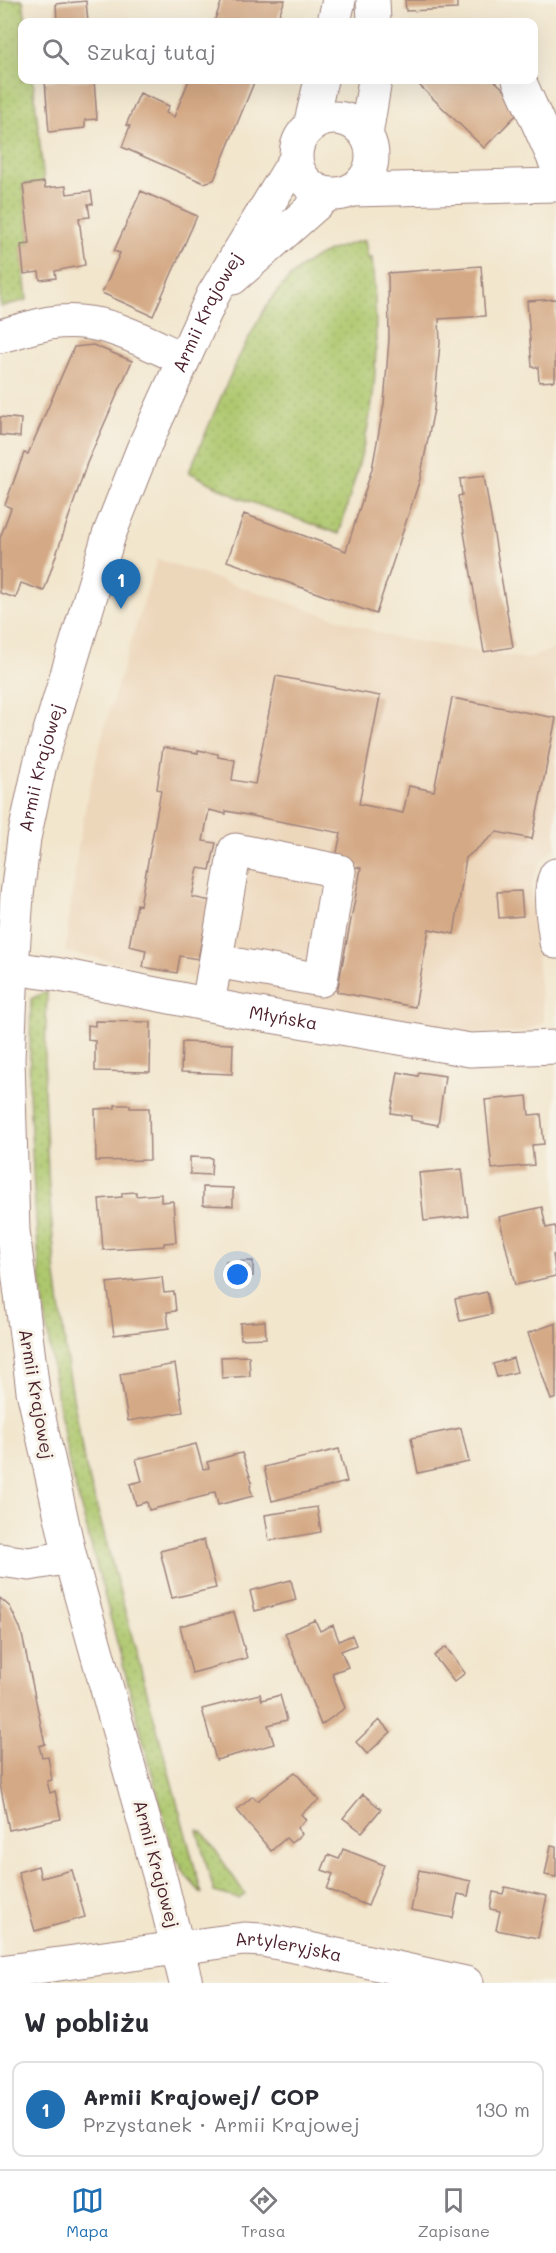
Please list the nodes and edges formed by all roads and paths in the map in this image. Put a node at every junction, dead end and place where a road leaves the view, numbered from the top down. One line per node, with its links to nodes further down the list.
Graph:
1 (339, 0): 3 (street)
2 (373, 0): 4 (street)
3 (335, 18)
4 (374, 18)
5 (320, 84): 8 (street)
6 (375, 84): 9 (street)
7 (521, 84): 11 (street)
8 (310, 126): 9 (street); 10 (street)
9 (369, 147): 13 (street); 14 (street)
10 (295, 160): 14 (street); 15 (street, Armii Krajowej)
11 (556, 163)
12 (556, 185): 13 (street)
13 (467, 188): 14 (street)
14 (341, 192): 15 (street)
15 (213, 295): 17 (street, Armii Krajowej)
16 (0, 336): 17 (street)
17 (183, 359): 18 (street, Armii Krajowej)
18 (12, 833): 22 (street, Armii Krajowej)
19 (555, 875): 20 (street)
20 (556, 942)
21 (216, 961): 21 (street); 23 (street)
22 (12, 968): 23 (street, Młyńska); 25 (street, Armii Krajowej)
23 (208, 1004): 24 (street, Młyńska)
24 (556, 1047)
25 (70, 1557): 26 (street); 27 (street, Armii Krajowej)
26 (0, 1560)
27 (179, 1949): 28 (street, Artyleryjska); 29 (street, Armii Krajowej); 30 (street, Artyleryjska)
28 (0, 1972)
29 (186, 1983)
30 (466, 1983)

